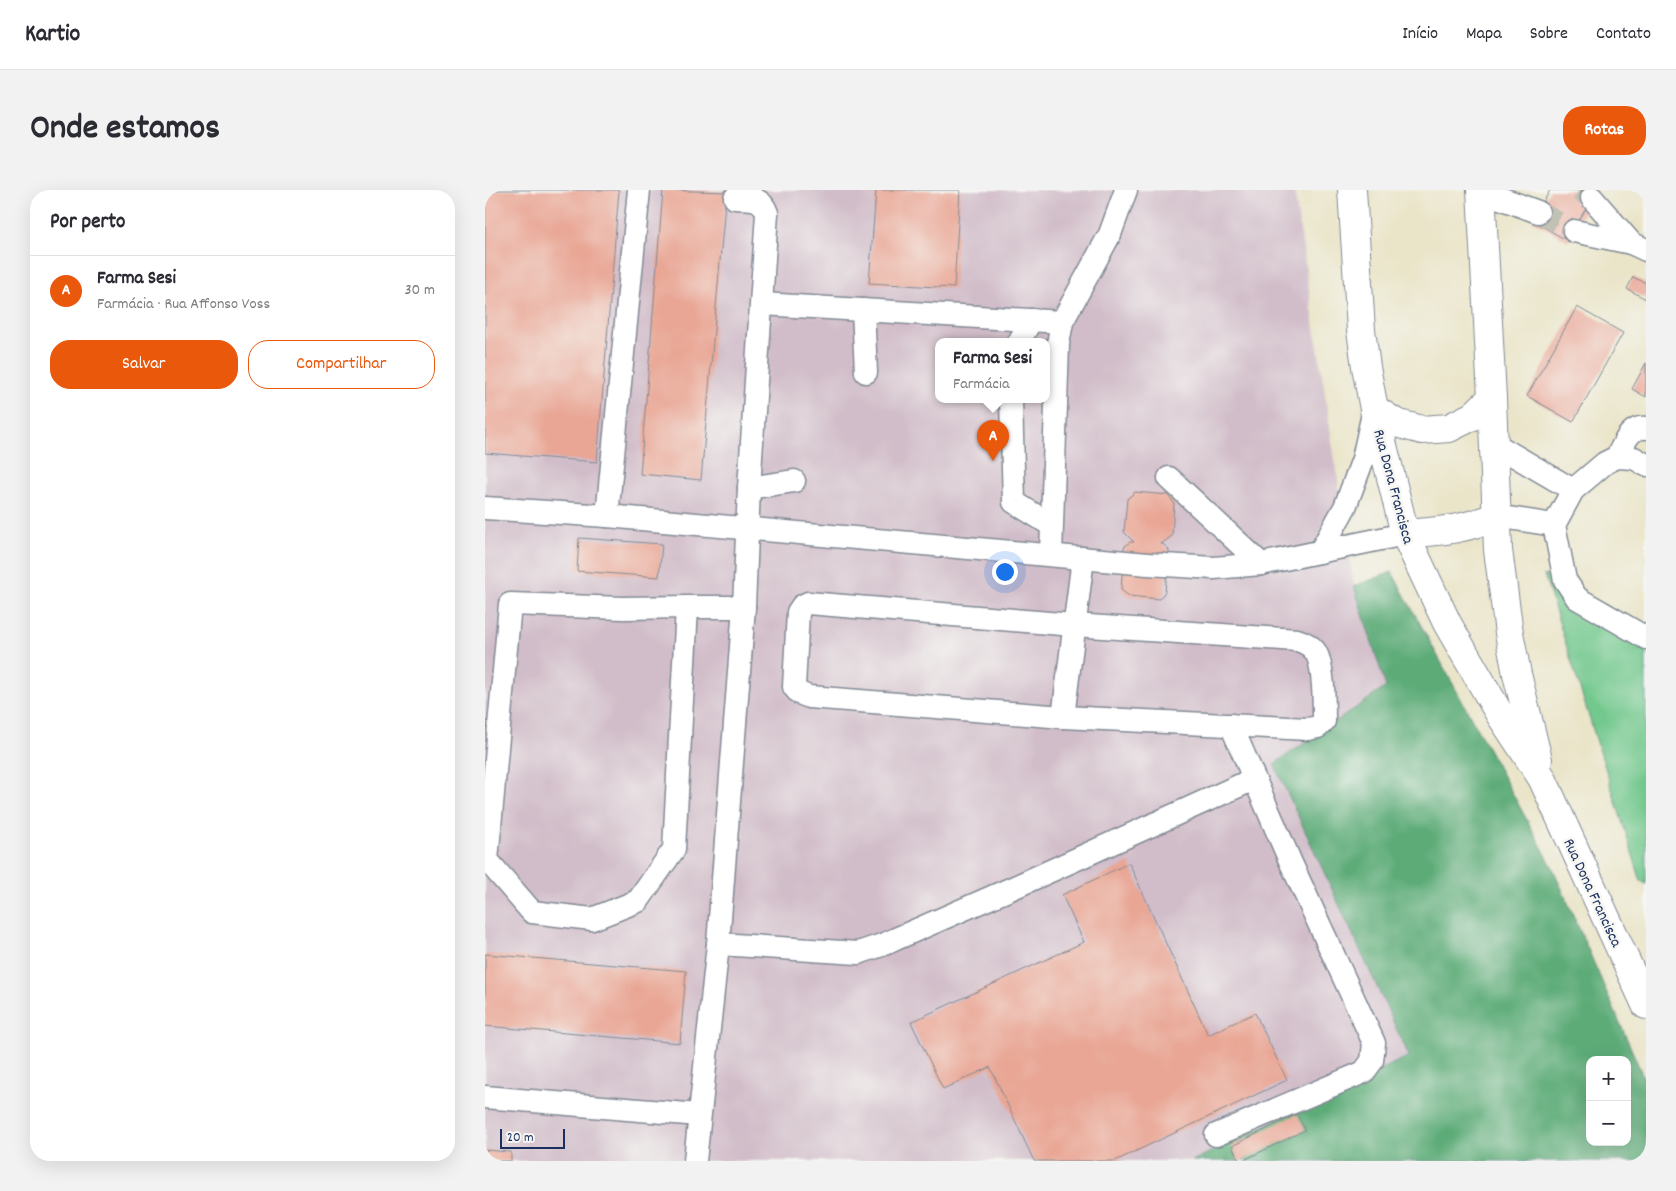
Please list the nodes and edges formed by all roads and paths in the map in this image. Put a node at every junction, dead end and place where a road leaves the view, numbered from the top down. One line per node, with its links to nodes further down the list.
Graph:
1 (639, 190): 28 (street)
2 (1126, 190): 13 (street)
3 (1352, 190): 18 (main road, Rua Dona Francisca)
4 (1481, 190): 7 (street); 16 (main road, Rua Dona Francisca)
5 (735, 198): 10 (street)
6 (1592, 198): 9 (street)
7 (1538, 212)
8 (1574, 231): 9 (street)
9 (1638, 247)
10 (762, 304): 11 (street); 25 (street)
11 (863, 310): 12 (street); 15 (street)
12 (1031, 320): 13 (street); 14 (street)
13 (1062, 322): 30 (street)
14 (1021, 338)
15 (866, 372)
16 (1492, 398): 18 (main road); 20 (main road, Rua Dona Francisca)
17 (1011, 403): 30 (street)
18 (1374, 409): 33 (main road, Rua Dona Francisca); 34 (street)
19 (1646, 428): 21 (street)
20 (1493, 443): 26 (street); 29 (main road, Rua Dona Francisca)
21 (1617, 457): 22 (street); 26 (street)
22 (1646, 465)
23 (1169, 478): 37 (street)
24 (794, 481): 25 (street)
25 (749, 488): 32 (street)
26 (1573, 490): 31 (street)
27 (485, 508): 28 (street)
28 (607, 516): 32 (street)
29 (1496, 516): 31 (street); 33 (main road); 44 (main road, Rua Dona Francisca)
30 (1051, 525): 35 (street)
31 (1554, 525): 41 (street)
32 (746, 528): 35 (street); 39 (street)
33 (1405, 534): 34 (street); 44 (main road, Rua Dona Francisca)
34 (1320, 552): 37 (street)
35 (1051, 555): 36 (street)
36 (1083, 558): 37 (street); 40 (street)
37 (1261, 564)
38 (687, 607): 38 (street); 39 (street)
39 (743, 607): 46 (street)
40 (1074, 626): 42 (street); 42 (street); 43 (street)
41 (1646, 638)
42 (1063, 717): 43 (street)
43 (1231, 725): 45 (street)
44 (1542, 778): 47 (main road, Rua Dona Francisca)
45 (1254, 779): 46 (street); 50 (street)
46 (718, 944): 49 (street)
47 (1646, 1005)
48 (485, 1097): 49 (street)
49 (699, 1115): 51 (street)
50 (1215, 1135)
51 (695, 1161)

